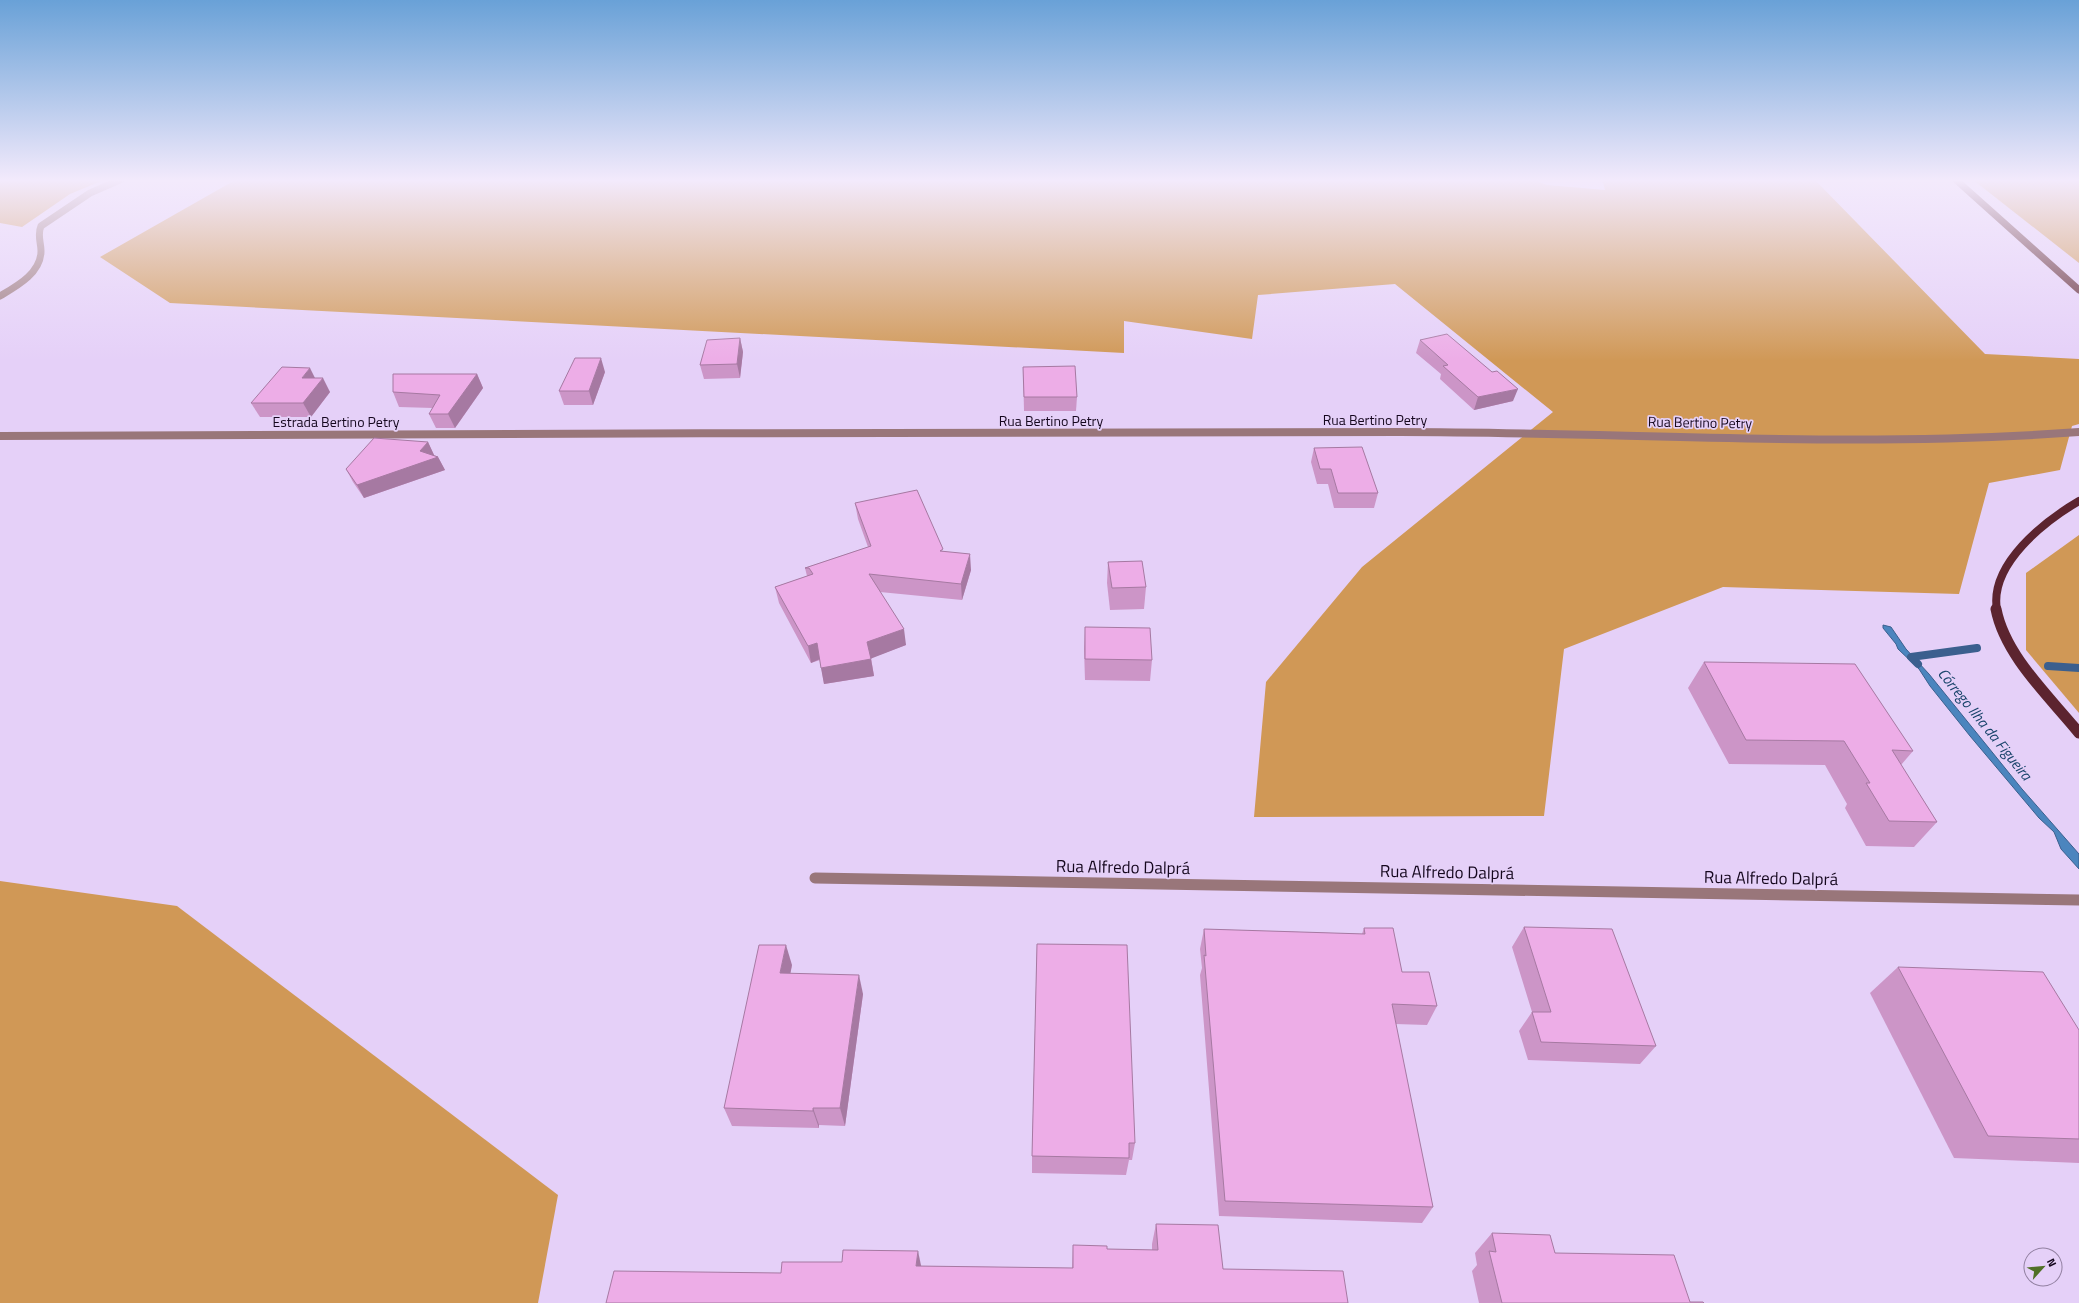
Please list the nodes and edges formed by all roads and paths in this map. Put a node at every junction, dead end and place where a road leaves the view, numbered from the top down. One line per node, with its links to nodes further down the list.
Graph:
1 (38, 240): 4 (street)
2 (2023, 240): 3 (main road)
3 (2079, 290)
4 (0, 296)
5 (2079, 432): 6 (street, Rua Bertino Petry)
6 (672, 433): 7 (street, Estrada Bertino Petry)
7 (0, 436)
8 (2079, 501): 9 (main road)
9 (2079, 733)
10 (815, 878): 11 (street, Rua Alfredo Dalprá)
11 (2079, 900)

